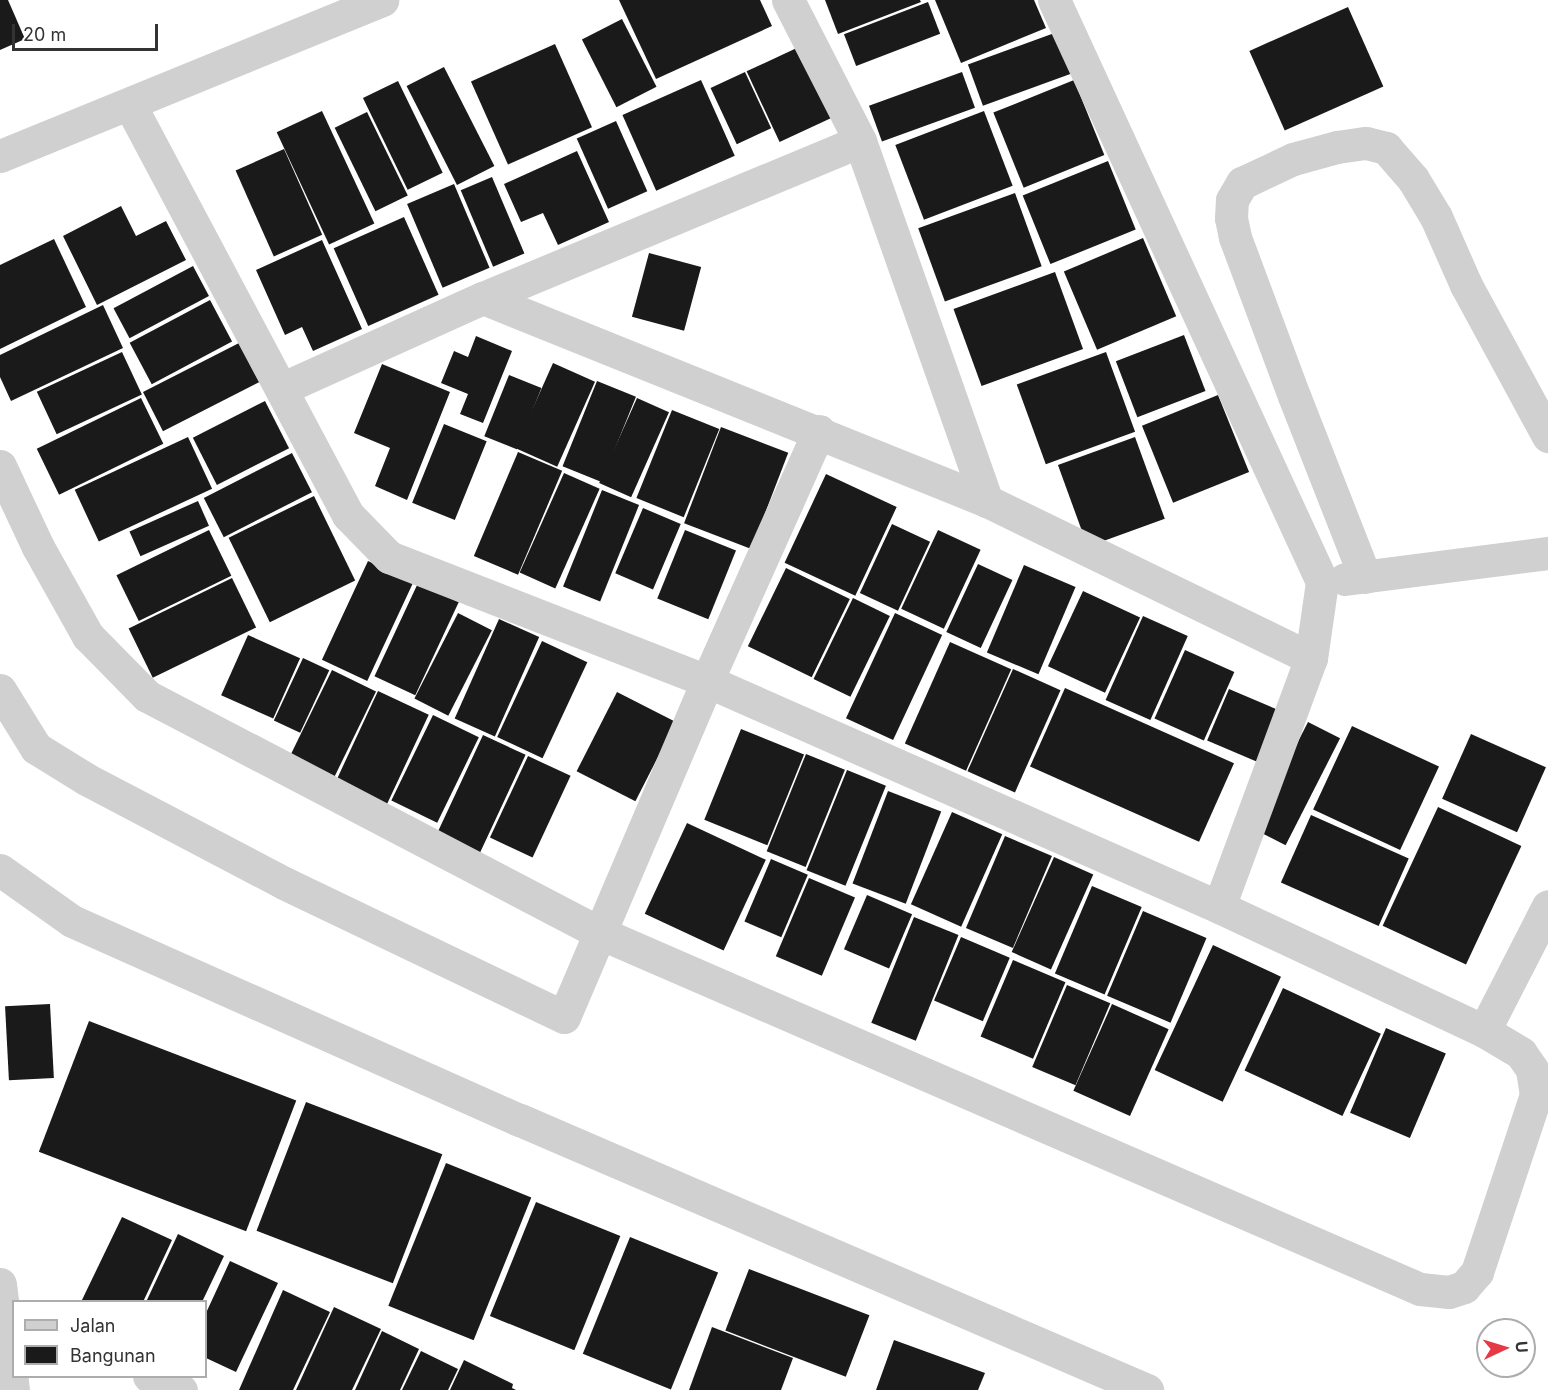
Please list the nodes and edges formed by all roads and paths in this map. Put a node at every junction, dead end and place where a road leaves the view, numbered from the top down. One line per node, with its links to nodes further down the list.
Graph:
1 (382, 0): 4 (street)
2 (789, 0): 5 (street)
3 (1054, 0): 15 (street)
4 (130, 105): 6 (street); 8 (street)
5 (860, 141): 7 (street); 12 (street)
6 (0, 156)
7 (483, 298): 8 (street); 9 (street)
8 (281, 389): 17 (street)
9 (819, 431): 12 (street); 17 (street)
10 (1548, 436): 14 (street)
11 (0, 466): 22 (street)
12 (987, 501): 16 (street)
13 (1548, 553): 14 (street)
14 (1365, 577): 15 (street)
15 (1322, 582): 16 (street)
16 (1311, 658): 21 (street)
17 (708, 681): 21 (street); 22 (street)
18 (0, 690): 22 (street)
19 (0, 870): 29 (street)
20 (1548, 906): 23 (street)
21 (1219, 907): 23 (street)
22 (600, 933): 23 (street)
23 (1485, 1031)
24 (0, 1284): 25 (street)
25 (9, 1317): 26 (street)
26 (12, 1372)
27 (151, 1378): 28 (street)
28 (181, 1390)
29 (1147, 1390)

